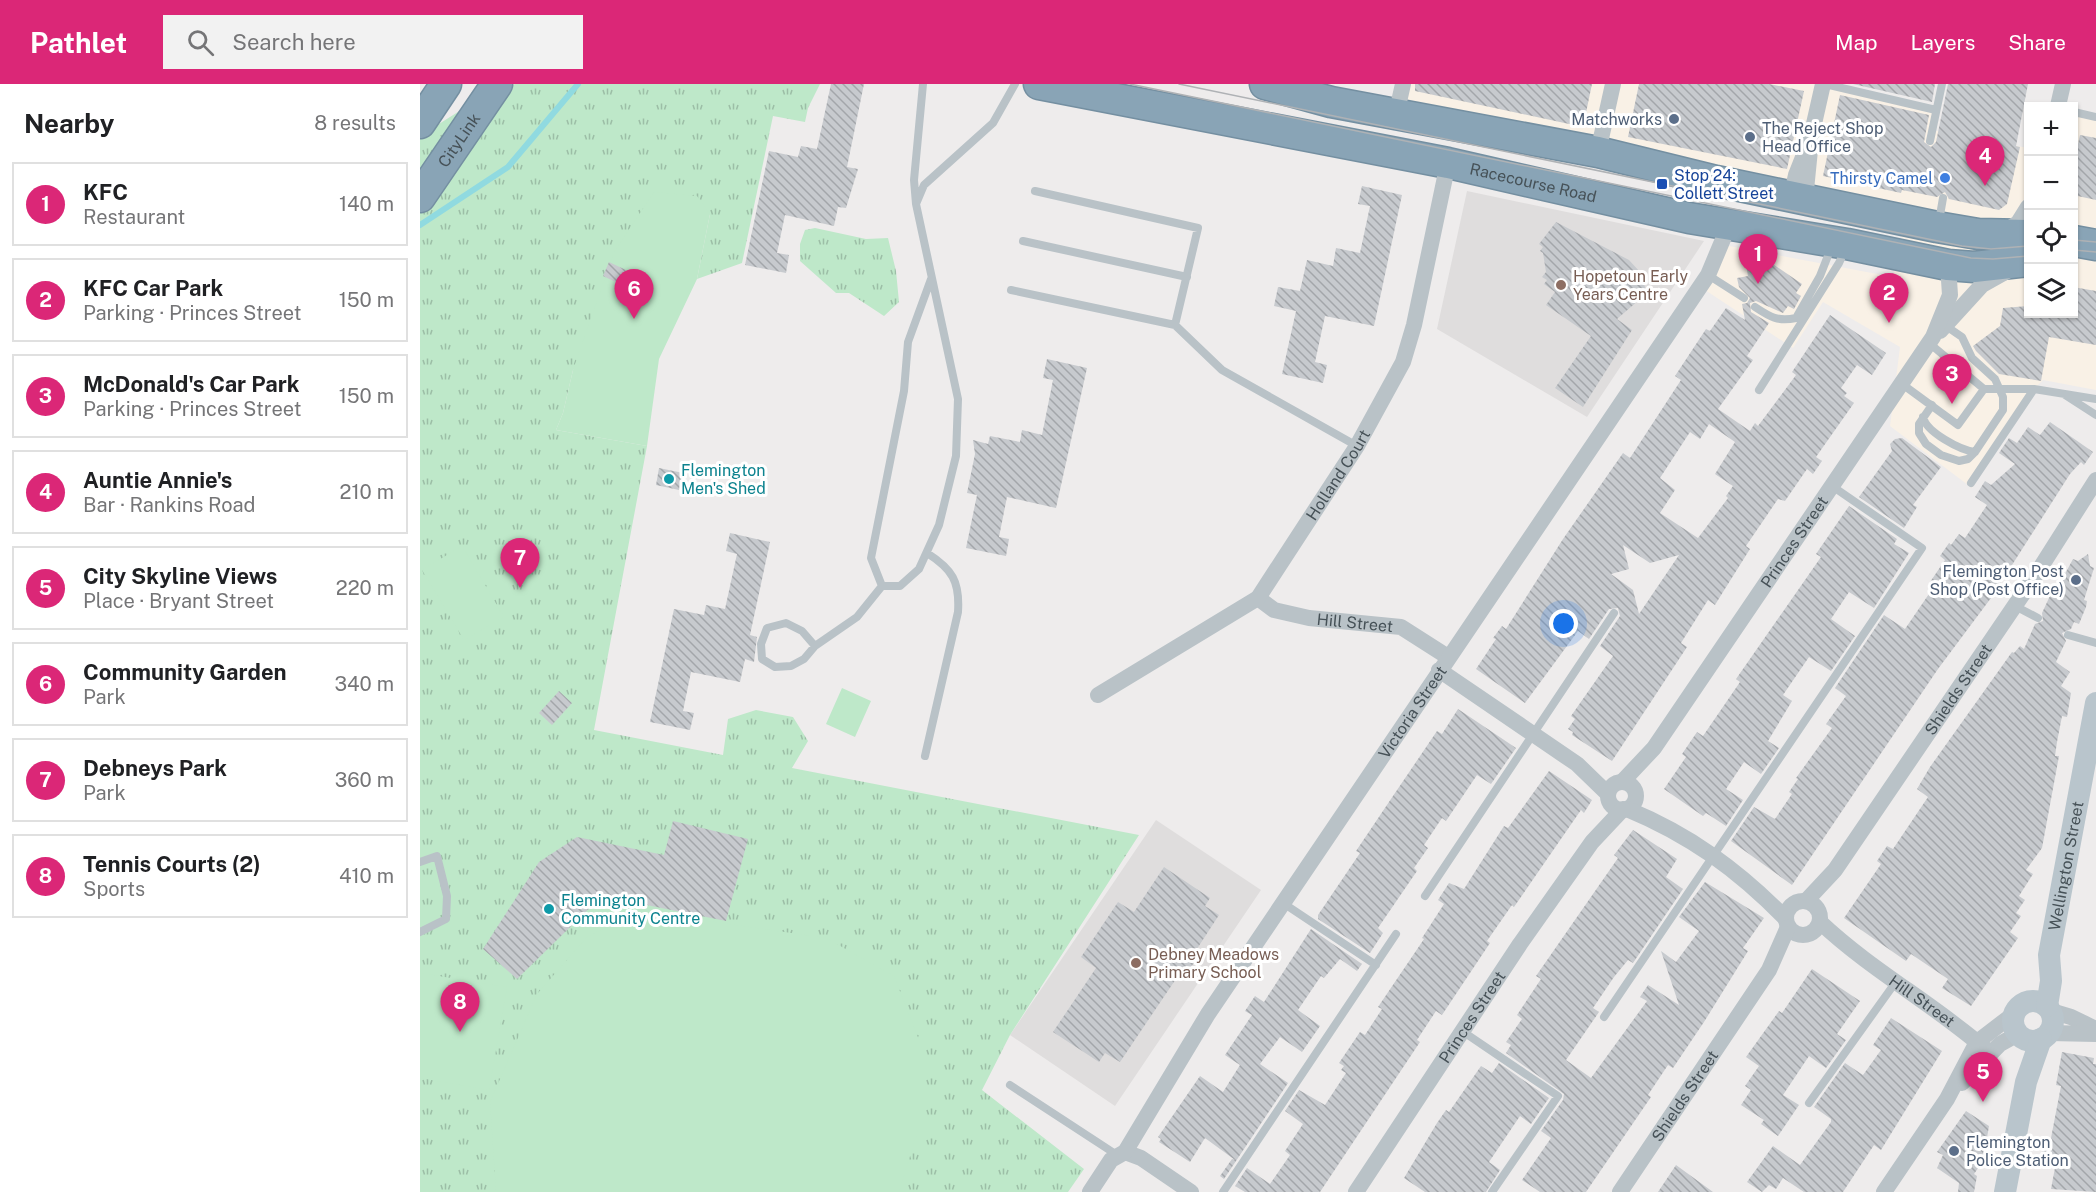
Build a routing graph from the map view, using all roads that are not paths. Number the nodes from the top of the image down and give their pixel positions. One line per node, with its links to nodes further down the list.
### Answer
1 (446, 84): 17 (highway)
2 (497, 84): 23 (highway, CityLink)
3 (923, 84): 26 (lane)
4 (1015, 84): 26 (lane)
5 (1039, 84): 19 (highway, Racecourse Road)
6 (1265, 84): 15 (highway)
7 (1403, 84): 15 (street)
8 (1613, 84): 20 (street)
9 (1824, 84): 13 (lane); 24 (street)
10 (1942, 84): 13 (lane)
11 (2063, 84): 12 (street)
12 (2059, 102)
13 (1936, 110): 18 (lane)
14 (2078, 113): 16 (lane)
15 (1396, 116): 19 (highway); 20 (highway)
16 (2096, 117)
17 (420, 123)
18 (1929, 141)
19 (1388, 152): 21 (highway, Racecourse Road)
20 (1598, 152): 24 (highway)
21 (1448, 163): 28 (highway, Racecourse Road); 59 (street, Holland Court)
22 (1035, 191): 42 (lane)
23 (420, 197)
24 (1798, 198): 29 (highway)
25 (1943, 198): 29 (lane)
26 (916, 204): 43 (lane)
27 (2026, 210): 30 (street)
28 (1729, 225): 35 (highway, Racecourse Road); 41 (street, Victoria Street)
29 (1937, 227): 30 (highway)
30 (1992, 235): 31 (highway)
31 (2024, 235)
32 (2078, 236): 36 (street)
33 (1023, 241): 42 (lane)
34 (2078, 242): 36 (highway)
35 (1840, 243): 40 (highway, Racecourse Road); 46 (lane); 53 (lane)
36 (2096, 245): 37 (highway)
37 (2078, 248)
38 (2024, 262): 40 (highway, Racecourse Road)
39 (2024, 264): 48 (street, Princes Street)
40 (1948, 265): 48 (street, Princes Street)
41 (1708, 275): 45 (lane); 73 (street, Victoria Street)
42 (1187, 277): 47 (lane)
43 (932, 279): 64 (lane); 65 (lane)
44 (1011, 290): 47 (lane)
45 (1744, 298)
46 (1755, 307)
47 (1175, 325): 59 (lane)
48 (1937, 332): 49 (street, Princes Street); 50 (lane); 51 (lane)
49 (1902, 384): 56 (lane); 63 (street, Princes Street)
50 (1984, 389): 51 (lane); 56 (lane)
51 (2000, 389): 52 (lane); 60 (lane)
52 (2034, 389): 54 (lane); 61 (lane)
53 (1760, 390)
54 (2060, 391): 55 (lane); 57 (lane)
55 (2096, 399)
56 (1932, 405): 58 (lane)
57 (2096, 416)
58 (1923, 417): 60 (lane); 60 (lane)
59 (1357, 446): 66 (street, Holland Court)
60 (1975, 452)
61 (1971, 483)
62 (2096, 483): 67 (street, Shields Street)
63 (1832, 486): 78 (street, Princes Street); 79 (lane)
64 (927, 553): 65 (lane); 77 (lane)
65 (882, 586): 72 (lane)
66 (1258, 598): 73 (street, Hill Street); 74 (street, Holland Court)
67 (2015, 606): 69 (lane); 83 (street, Shields Street)
68 (1614, 613): 76 (lane)
69 (2038, 618)
70 (2068, 635): 71 (lane)
71 (2096, 643)
72 (815, 646): 72 (lane)
73 (1444, 664): 76 (street, Hill Street); 82 (street, Victoria Street)
74 (1098, 695)
75 (2096, 704): 89 (street, Wellington Street)
76 (1534, 734): 78 (street, Hill Street); 81 (lane)
77 (925, 756)
78 (1622, 796): 79 (street, Hill Street); 91 (street, Princes Street)
79 (1712, 855): 83 (street, Hill Street); 88 (lane)
80 (420, 862): 84 (lane)
81 (1425, 896)
82 (1283, 903): 86 (lane); 96 (street, Victoria Street)
83 (1803, 919): 87 (street, Hill Street); 102 (street, Shields Street)
84 (420, 933)
85 (1396, 934): 86 (lane)
86 (1376, 964): 99 (lane)
87 (1894, 982): 93 (street, Hill Street); 95 (lane)
88 (1604, 1017)
89 (2034, 1022): 90 (street); 92 (street); 93 (street); 104 (street, Wellington Street)
90 (2096, 1029)
91 (1462, 1031): 100 (street, Princes Street); 101 (lane)
92 (2096, 1034)
93 (1983, 1047): 103 (street)
94 (1010, 1085): 96 (lane)
95 (1809, 1104)
96 (1121, 1154): 97 (street, Victoria Street); 98 (street)
97 (1090, 1192)
98 (1191, 1192)
99 (1223, 1192)
100 (1356, 1192)
101 (1492, 1192)
102 (1620, 1192)
103 (1884, 1192)
104 (2005, 1192)

